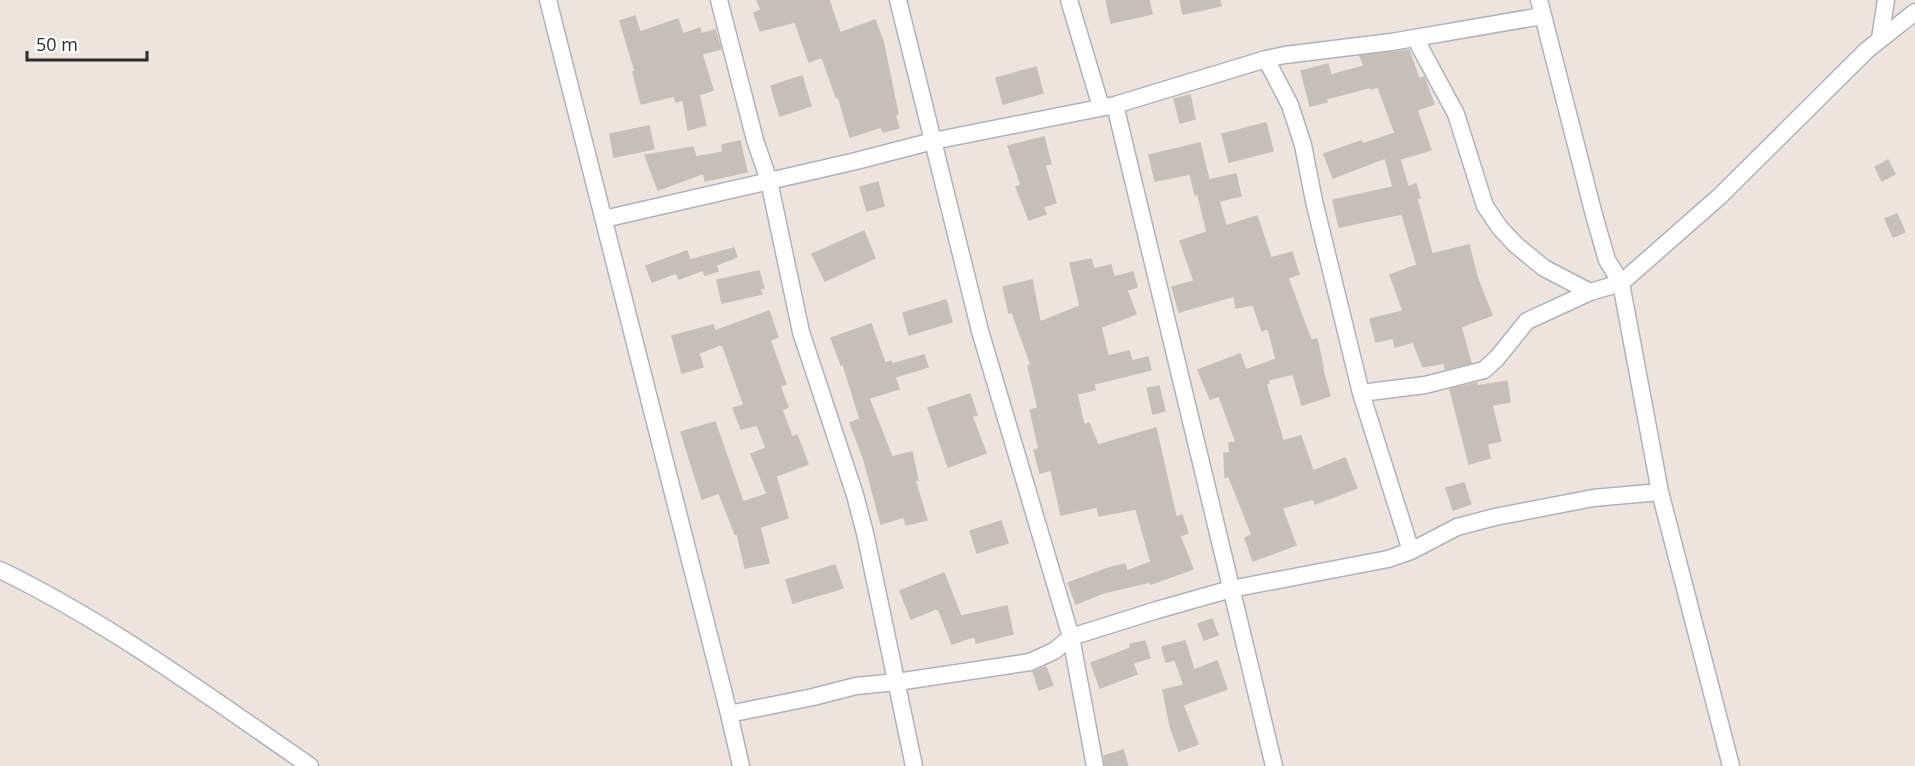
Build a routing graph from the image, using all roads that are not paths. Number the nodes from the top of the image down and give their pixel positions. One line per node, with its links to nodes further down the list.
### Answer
1 (548, 0): 14 (street)
2 (719, 0): 13 (street)
3 (898, 0): 12 (street)
4 (1069, 0): 11 (street)
5 (1886, 0): 9 (street)
6 (1540, 8): 8 (street); 15 (street)
7 (1915, 12): 9 (street)
8 (1415, 38): 10 (street); 16 (street)
9 (1880, 39): 15 (street)
10 (1266, 59): 11 (street); 17 (street)
11 (1108, 106): 12 (street); 23 (street)
12 (933, 141): 13 (street); 24 (street)
13 (769, 181): 14 (street); 25 (street)
14 (604, 219): 26 (street)
15 (1621, 283): 16 (street); 18 (street)
16 (1590, 292): 17 (street)
17 (1361, 393): 19 (street)
18 (1660, 492): 20 (street); 32 (street)
19 (1400, 522): 20 (street); 21 (street)
20 (1411, 552): 21 (street)
21 (1388, 560): 23 (street)
22 (0, 570): 27 (street)
23 (1231, 589): 24 (street); 31 (street)
24 (1071, 637): 25 (street); 30 (street)
25 (897, 682): 26 (street); 29 (street)
26 (729, 714): 28 (street)
27 (310, 766)
28 (741, 766)
29 (914, 766)
30 (1095, 766)
31 (1274, 766)
32 (1731, 766)

